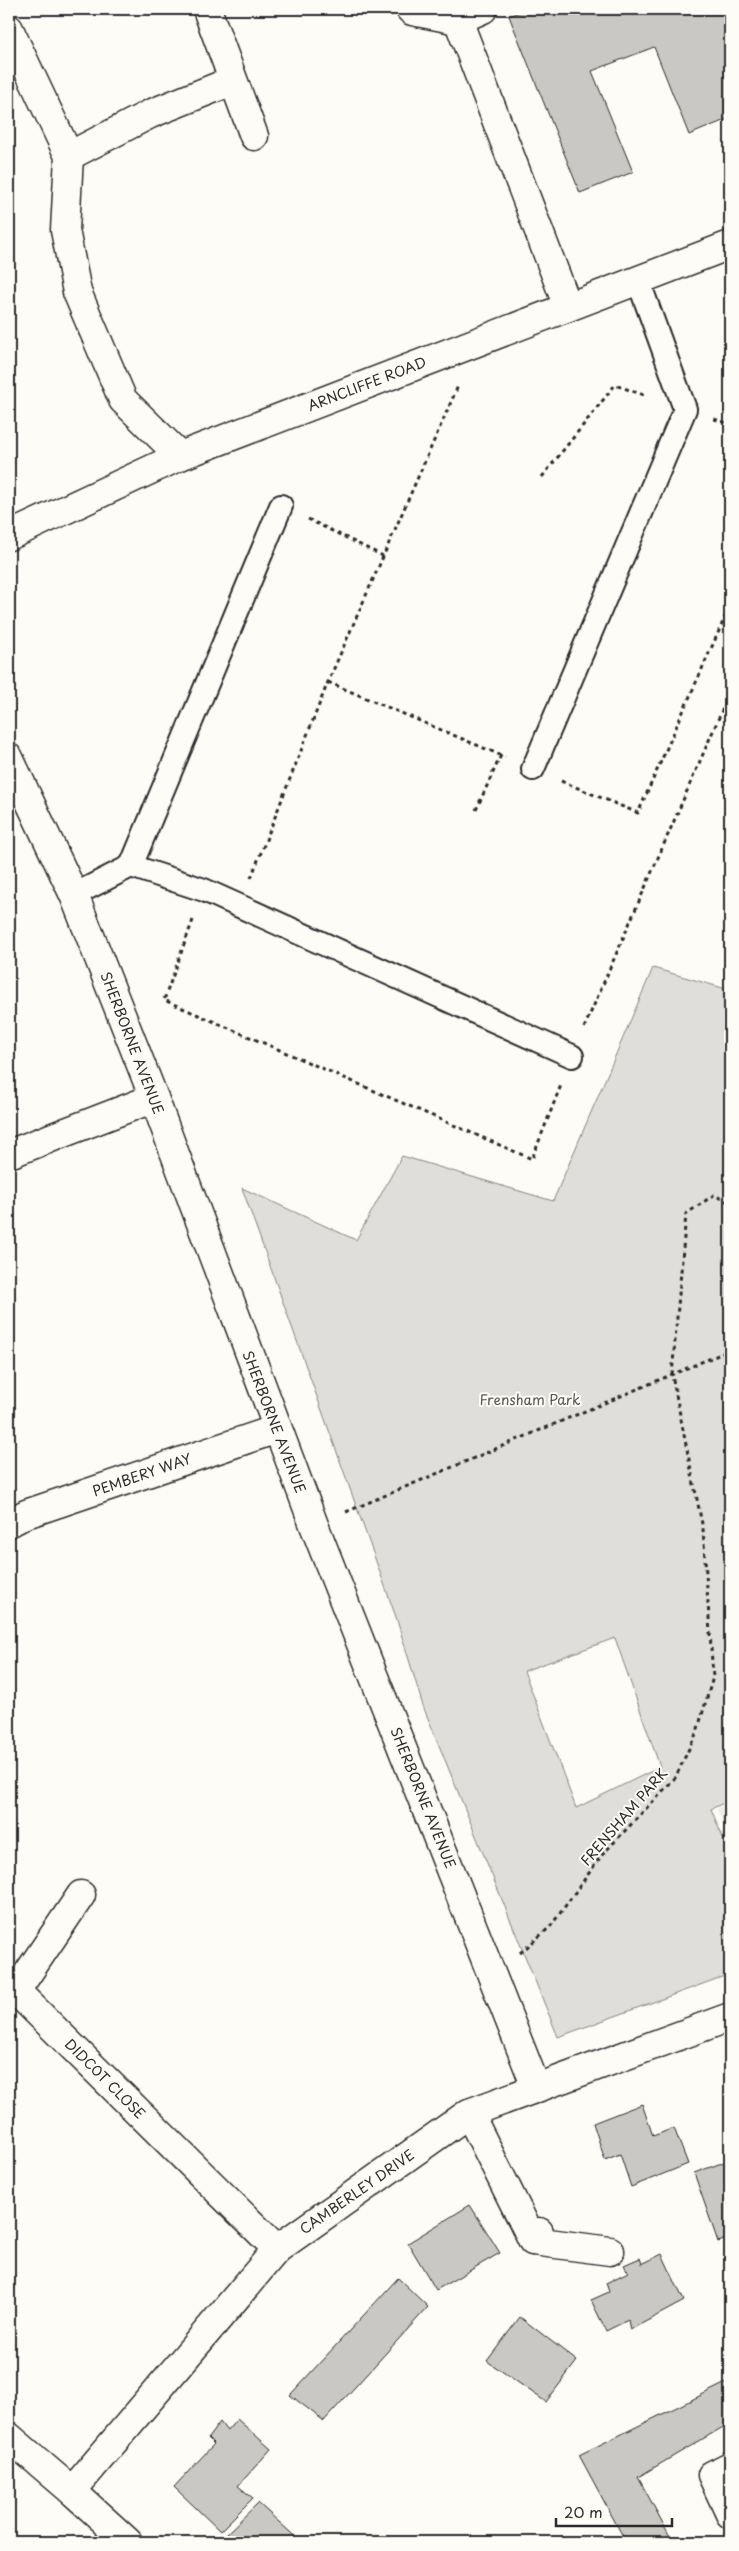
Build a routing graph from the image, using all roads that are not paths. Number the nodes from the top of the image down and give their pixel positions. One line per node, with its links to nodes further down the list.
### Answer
1 (410, 9): 4 (street)
2 (483, 9): 4 (street)
3 (208, 12): 6 (street)
4 (458, 20): 11 (street)
5 (9, 29): 8 (street)
6 (232, 80): 7 (street); 8 (street)
7 (254, 136)
8 (69, 156): 12 (street)
9 (730, 245): 10 (street, ARNCLIFFE ROAD)
10 (638, 280): 11 (street, ARNCLIFFE ROAD); 16 (lane)
11 (568, 307): 12 (street, ARNCLIFFE ROAD)
12 (180, 456): 14 (street, ARNCLIFFE ROAD)
13 (281, 506): 17 (lane)
14 (9, 536)
15 (9, 758): 18 (street, SHERBORNE AVENUE)
16 (533, 769)
17 (131, 866): 18 (lane); 19 (lane)
18 (74, 895): 20 (street, SHERBORNE AVENUE)
19 (572, 1056)
20 (154, 1098): 21 (street); 22 (street, SHERBORNE AVENUE)
21 (9, 1154)
22 (277, 1429): 23 (street, PEMBERY WAY); 26 (street, SHERBORNE AVENUE)
23 (9, 1523)
24 (81, 1895): 28 (street, DIDCOT CLOSE)
25 (730, 2017): 26 (street, CAMBERLEY DRIVE)
26 (536, 2087): 27 (street, CAMBERLEY DRIVE)
27 (469, 2113): 28 (street, CAMBERLEY DRIVE); 29 (street)
28 (276, 2249): 32 (street, CAMBERLEY DRIVE)
29 (610, 2251)
30 (9, 2436): 32 (street)
31 (730, 2466): 33 (street)
32 (72, 2491): 34 (street)
33 (730, 2514)
34 (128, 2542)

